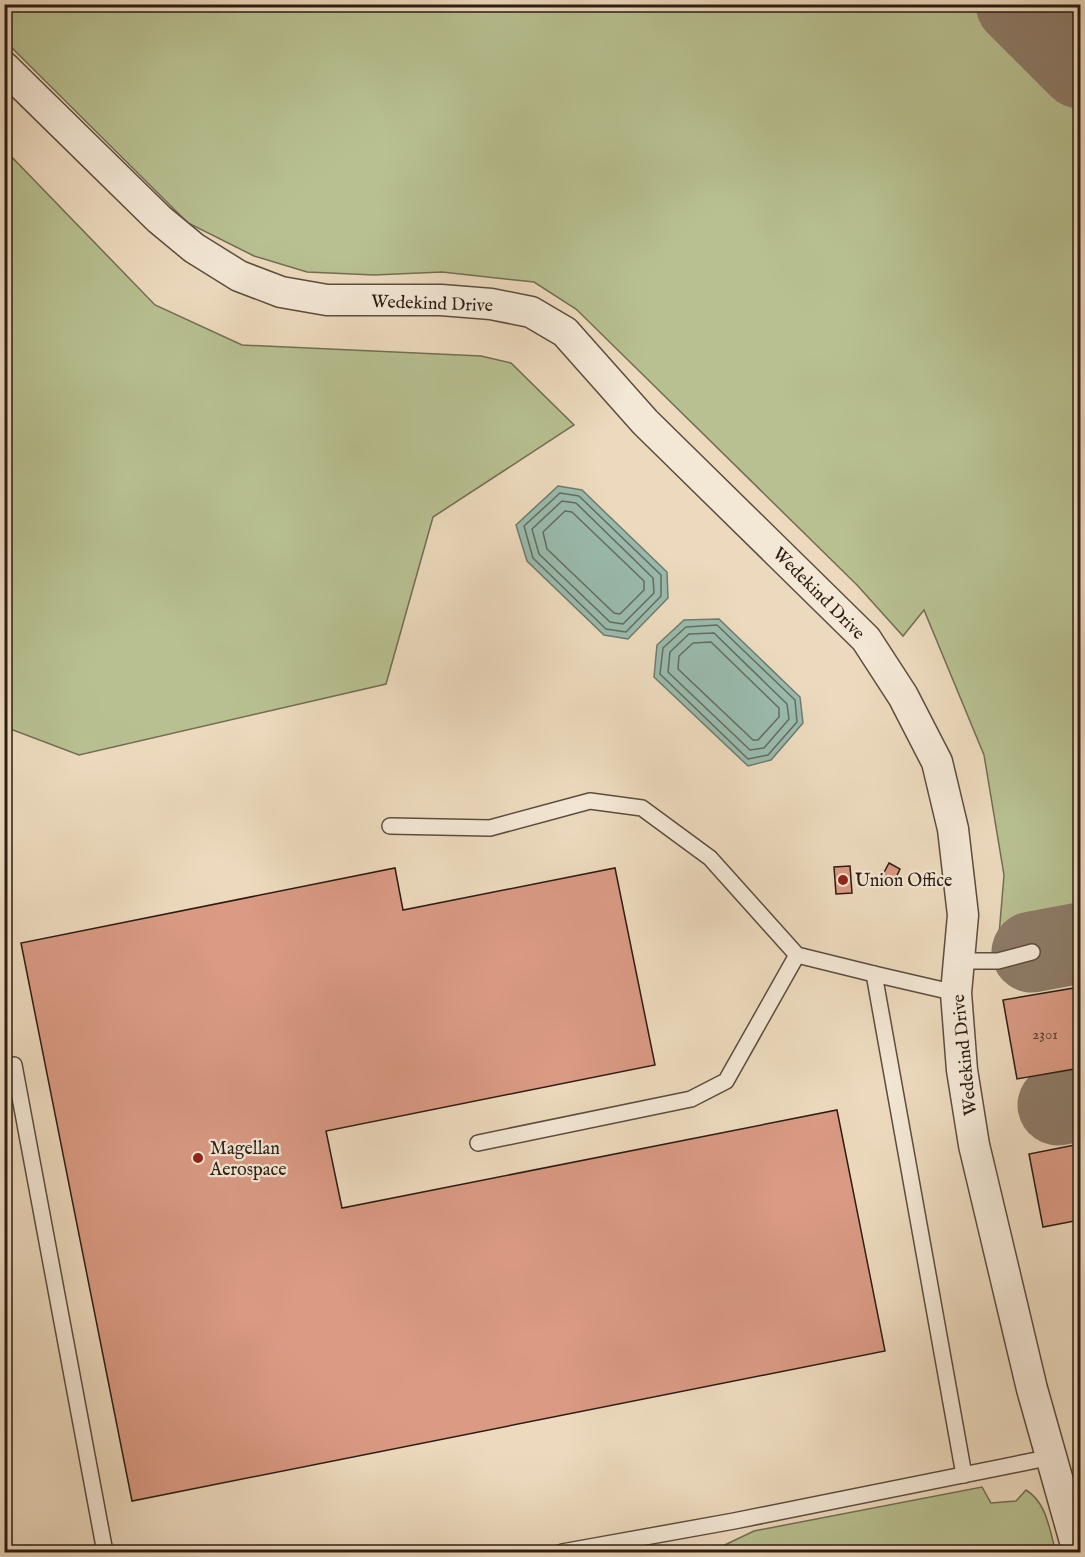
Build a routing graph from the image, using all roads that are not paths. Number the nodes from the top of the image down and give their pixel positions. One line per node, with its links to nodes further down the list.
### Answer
1 (4, 67): 5 (street, Wedekind Drive)
2 (390, 826): 4 (lane)
3 (1032, 952): 5 (lane)
4 (797, 955): 6 (lane); 9 (lane)
5 (959, 961): 7 (street, Wedekind Drive)
6 (874, 974): 7 (lane); 11 (lane)
7 (956, 993): 10 (street, Wedekind Drive)
8 (14, 1065): 12 (lane)
9 (478, 1143)
10 (1052, 1457): 11 (lane); 14 (street, Wedekind Drive)
11 (964, 1475): 13 (lane)
12 (105, 1552)
13 (562, 1552)
14 (1078, 1552)

